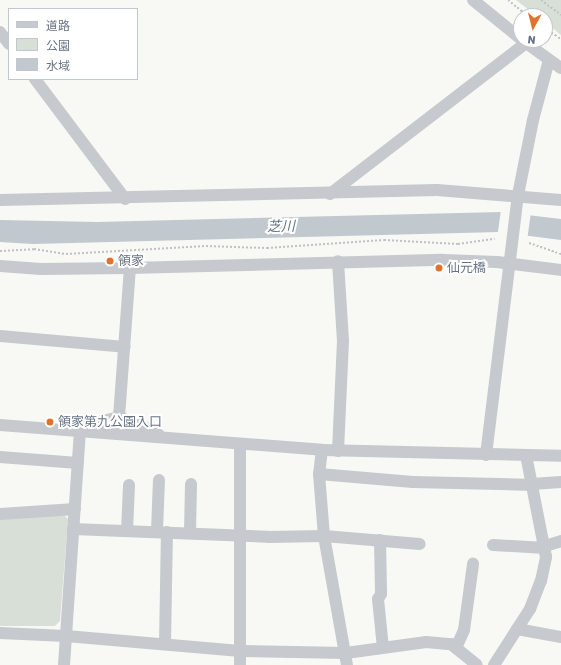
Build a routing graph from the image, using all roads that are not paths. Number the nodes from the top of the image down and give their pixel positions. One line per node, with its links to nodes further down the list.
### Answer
1 (473, 0): 3 (street)
2 (0, 32): 4 (street)
3 (513, 33)
4 (8, 43)
5 (514, 48): 10 (street)
6 (533, 48): 7 (street)
7 (549, 60): 8 (street); 12 (street)
8 (561, 68)
9 (36, 80): 11 (street)
10 (330, 194): 11 (street); 12 (street)
11 (125, 199): 13 (street)
12 (518, 199): 14 (street); 15 (street)
13 (0, 200)
14 (561, 200)
15 (510, 258): 16 (street); 19 (street); 29 (street)
16 (338, 261): 18 (street); 28 (street)
17 (0, 266): 18 (street)
18 (130, 268): 21 (street)
19 (561, 270)
20 (0, 336): 21 (street)
21 (125, 347): 22 (street)
22 (119, 417): 24 (street); 25 (street)
23 (0, 425): 24 (street)
24 (80, 432): 25 (street); 33 (street)
25 (162, 438): 26 (street)
26 (240, 444): 27 (street); 46 (street)
27 (322, 450): 28 (street); 34 (street)
28 (338, 451): 29 (street)
29 (486, 455): 30 (street)
30 (526, 455): 31 (street); 39 (street)
31 (561, 456)
32 (0, 457): 33 (street)
33 (78, 463): 40 (street)
34 (319, 474): 39 (street); 47 (street)
35 (159, 480): 44 (street)
36 (561, 482): 39 (street)
37 (191, 484): 45 (street)
38 (129, 485): 43 (street)
39 (532, 485): 52 (street)
40 (75, 509): 41 (street); 42 (street)
41 (0, 514)
42 (73, 529): 43 (street); 56 (street)
43 (127, 531): 44 (street)
44 (162, 532): 45 (street); 58 (street)
45 (190, 532): 46 (street)
46 (242, 534): 47 (street); 61 (street)
47 (324, 536): 48 (street); 62 (street)
48 (380, 540): 50 (street); 59 (street)
49 (561, 541): 52 (street)
50 (420, 544)
51 (493, 545): 52 (street)
52 (545, 547): 54 (street)
53 (473, 564): 60 (street)
54 (517, 629): 57 (street); 66 (street)
55 (0, 633): 56 (street)
56 (66, 636): 58 (street); 63 (street)
57 (561, 637)
58 (165, 644): 61 (street)
59 (383, 648): 60 (street); 62 (street)
60 (456, 648): 65 (street)
61 (240, 650): 62 (street); 64 (street)
62 (347, 659)
63 (64, 665)
64 (240, 665)
65 (477, 665)
66 (494, 665)

